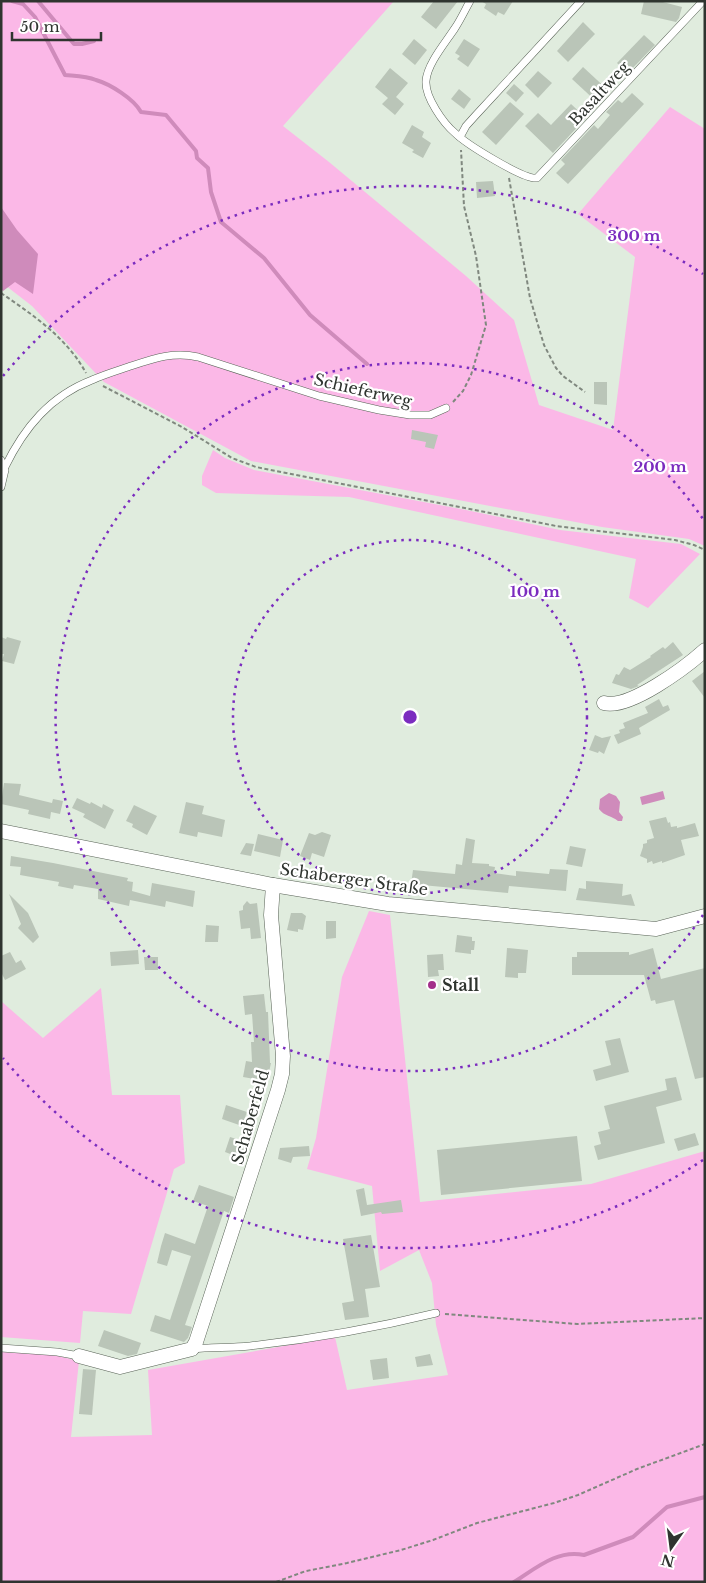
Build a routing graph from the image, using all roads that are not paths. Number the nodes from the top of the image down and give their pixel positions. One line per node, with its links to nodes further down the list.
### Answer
1 (470, 1): 4 (lane, Basaltweg)
2 (581, 1): 4 (lane)
3 (704, 1): 4 (lane, Basaltweg)
4 (460, 138)
5 (446, 408): 7 (lane, Schieferweg)
6 (1, 460): 7 (lane)
7 (5, 467): 8 (lane, Schieferweg)
8 (1, 487)
9 (705, 650): 10 (street)
10 (604, 703)
11 (1, 832): 12 (street, Schaberger Straße)
12 (274, 885): 13 (street, Schaberger Straße); 16 (street, Schaberfeld)
13 (705, 916)
14 (436, 1313): 16 (lane)
15 (1, 1348): 17 (lane)
16 (192, 1350): 17 (street)
17 (79, 1356)

